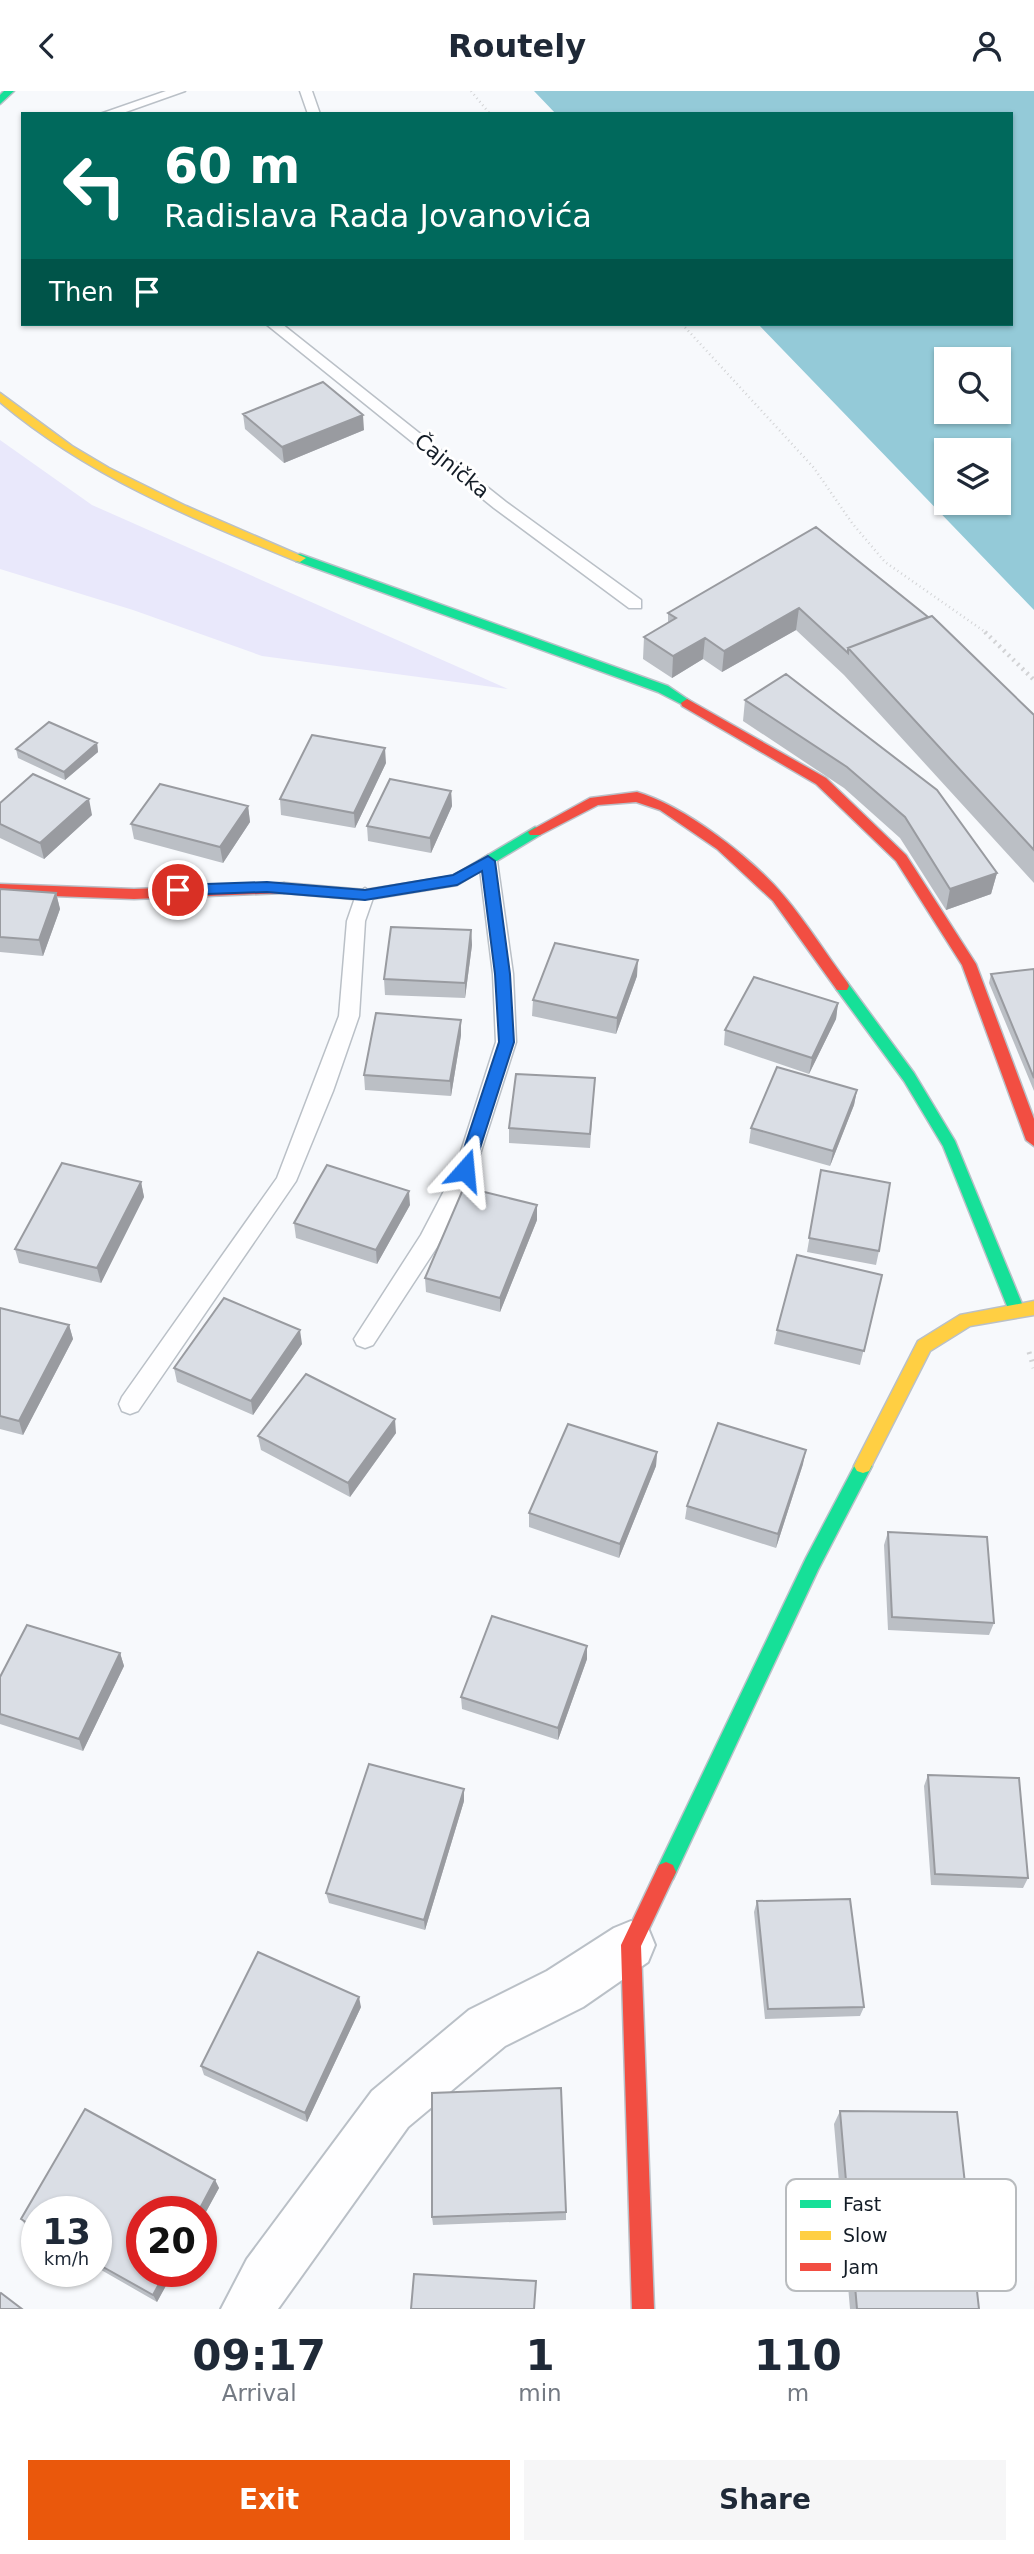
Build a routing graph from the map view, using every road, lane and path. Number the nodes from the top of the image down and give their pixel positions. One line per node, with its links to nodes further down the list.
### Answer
1 (9, 91): 5 (street)
2 (179, 91): 6 (lane)
3 (306, 91): 7 (lane)
4 (471, 91): 8 (path)
5 (0, 101)
6 (112, 112)
7 (313, 112)
8 (488, 112)
9 (276, 326): 12 (lane, Čajnička)
10 (684, 326): 13 (path)
11 (0, 396): 17 (street)
12 (635, 604)
13 (1034, 680)
14 (488, 861): 16 (street); 19 (street); 20 (lane)
15 (0, 889): 16 (street)
16 (365, 895): 21 (lane)
17 (1034, 1140)
18 (1034, 1308): 19 (street)
19 (1017, 1311): 22 (street)
20 (365, 1339)
21 (130, 1404)
22 (631, 1945): 23 (street); 24 (street)
23 (248, 2309)
24 (643, 2309)

